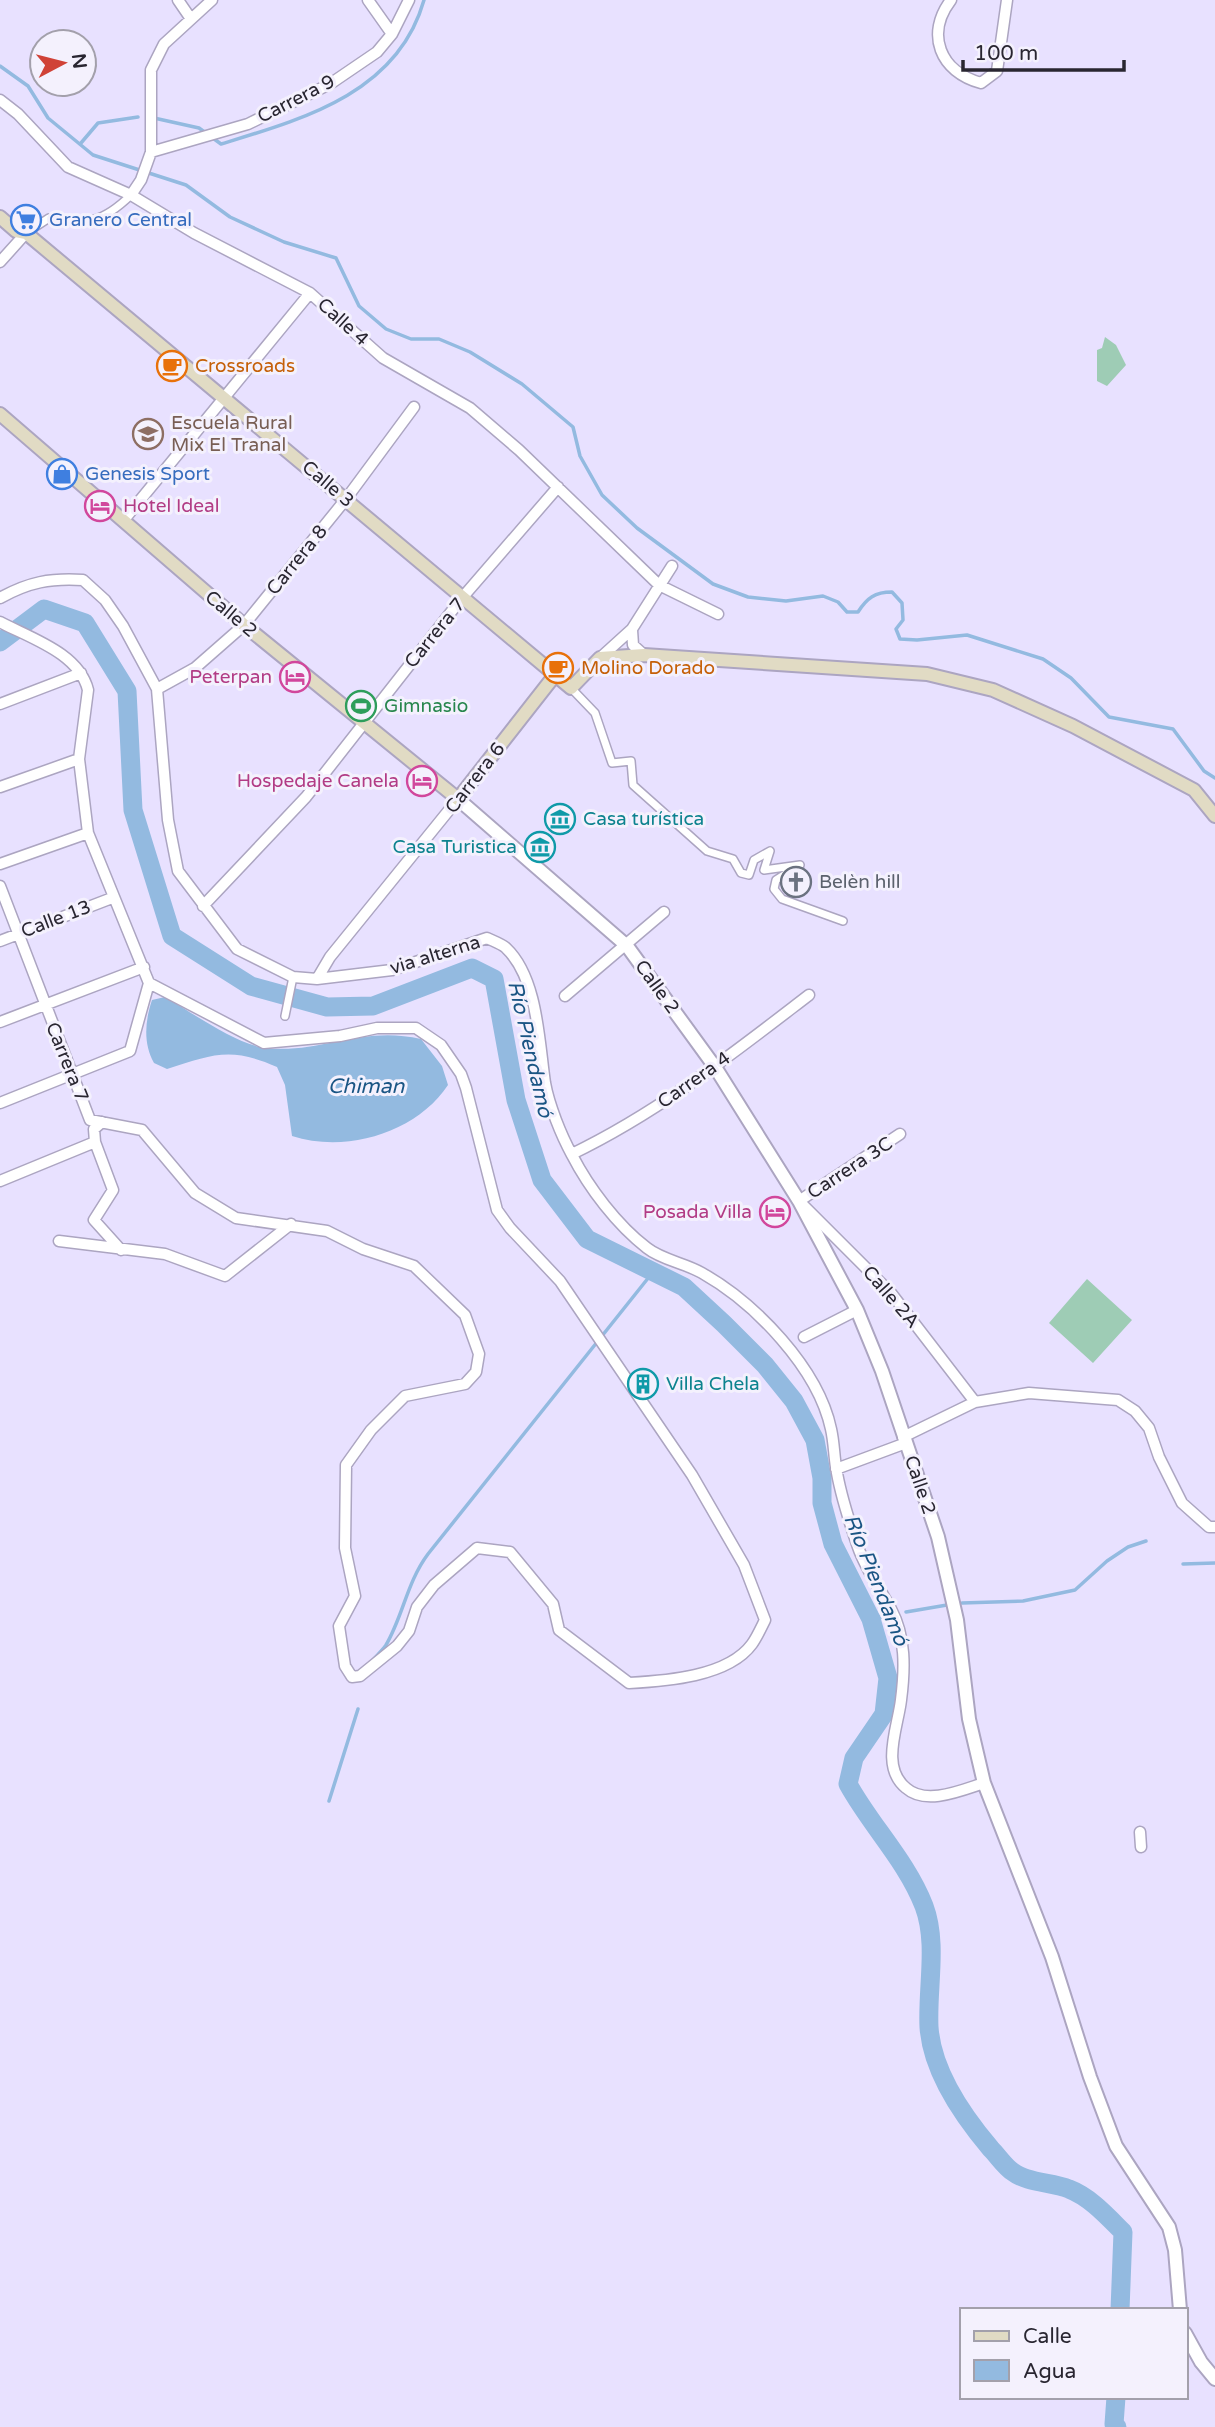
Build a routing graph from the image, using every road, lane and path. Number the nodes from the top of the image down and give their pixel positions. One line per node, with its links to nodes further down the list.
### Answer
1 (178, 0): 7 (street)
2 (212, 0): 7 (street)
3 (368, 0): 8 (street)
4 (409, 0): 8 (street, Carrera 9)
5 (951, 0): 6 (street)
6 (1007, 0)
7 (191, 19): 10 (street)
8 (392, 33): 10 (street, Carrera 9)
9 (0, 100): 11 (street, Calle 4)
10 (150, 152): 11 (street)
11 (131, 195): 13 (street); 15 (street, Calle 4)
12 (0, 217): 13 (main road, Calle 3)
13 (26, 233): 14 (street); 16 (main road, Calle 3)
14 (0, 262)
15 (310, 293): 16 (street); 19 (street, Calle 4)
16 (223, 396): 20 (main road, Calle 3); 21 (street)
17 (414, 407): 20 (street, Carrera 8)
18 (0, 414): 21 (main road, Calle 2)
19 (558, 487): 23 (street, Calle 4); 25 (street, Carrera 7)
20 (346, 499): 25 (main road, Calle 3); 28 (street, Carrera 8)
21 (123, 521): 28 (main road, Calle 2)
22 (672, 566): 23 (street)
23 (659, 585): 26 (street, Calle 4); 29 (street)
24 (0, 598): 35 (street, via alterna)
25 (462, 598): 33 (main road, Calle 3); 37 (street, Carrera 7)
26 (718, 614)
27 (1, 623): 32 (street)
28 (244, 625): 35 (street, Carrera 8); 37 (main road, Calle 2)
29 (632, 629): 30 (street); 31 (street)
30 (644, 655): 31 (main road); 41 (main road)
31 (600, 658): 34 (main road)
32 (81, 673): 36 (street); 38 (street)
33 (555, 675): 34 (main road, Calle 3); 40 (main road, Carrera 6)
34 (571, 688): 48 (street, Calle 3)
35 (157, 689): 46 (street, via alterna)
36 (0, 704)
37 (365, 721): 40 (main road, Calle 2); 46 (street, Carrera 7)
38 (79, 759): 39 (street); 42 (street)
39 (0, 788)
40 (458, 799): 51 (street, Calle 2); 54 (street, Carrera 6)
41 (1215, 816)
42 (88, 833): 43 (street); 45 (street)
43 (0, 864)
44 (0, 886): 49 (street, Carrera 7)
45 (113, 898): 49 (street, Calle 13); 52 (street)
46 (203, 906): 53 (street, via alterna)
47 (664, 912): 51 (street)
48 (843, 921)
49 (17, 934): 50 (street, Calle 13); 58 (street, Carrera 7)
50 (0, 941)
51 (626, 946): 57 (street); 61 (street, Calle 2)
52 (144, 967): 55 (street); 58 (street)
53 (293, 977): 54 (street, via alterna); 59 (street)
54 (317, 979): 67 (street, via alterna)
55 (149, 983): 62 (street); 70 (street)
56 (809, 995): 61 (street, Carrera 4)
57 (565, 996)
58 (44, 1005): 60 (street); 62 (street, Carrera 7)
59 (285, 1016)
60 (0, 1022)
61 (715, 1067): 67 (street, Carrera 4); 69 (street, Calle 2)
62 (72, 1076): 63 (street); 64 (street, Carrera 7)
63 (0, 1103)
64 (102, 1122): 66 (street); 70 (street)
65 (900, 1134): 69 (street, Carrera 3C)
66 (95, 1142): 68 (street); 72 (street)
67 (572, 1154): 77 (street, via alterna)
68 (0, 1181)
69 (799, 1201): 73 (street, Calle 2); 75 (street, Calle 2A)
70 (291, 1224): 72 (street)
71 (59, 1241): 72 (street)
72 (121, 1250)
73 (856, 1310): 74 (street); 76 (street, Calle 2)
74 (804, 1338)
75 (975, 1402): 76 (street); 78 (street)
76 (905, 1440): 77 (street); 79 (street, Calle 2)
77 (836, 1469): 79 (street, via alterna)
78 (1215, 1527)
79 (984, 1783): 82 (street, Calle 2)
80 (1140, 1832): 81 (street)
81 (1141, 1847)
82 (1180, 2308)
83 (1187, 2337): 84 (street)
84 (1215, 2379)

